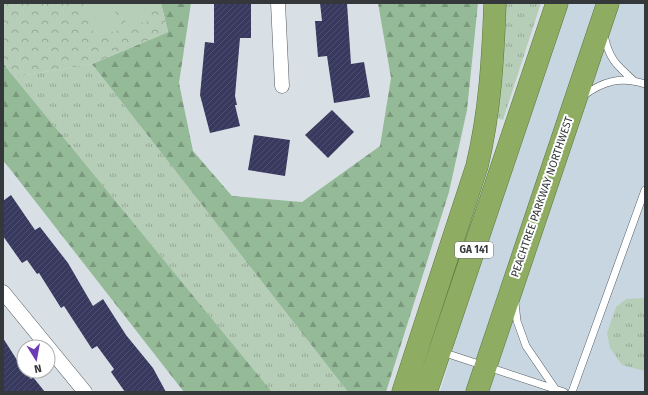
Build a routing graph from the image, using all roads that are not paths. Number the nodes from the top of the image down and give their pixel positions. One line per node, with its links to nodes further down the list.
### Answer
1 (278, 3): 7 (street)
2 (496, 3): 16 (highway)
3 (557, 3): 12 (highway, GA 141)
4 (605, 12): 5 (lane); 8 (highway, PEACHTREE PARKWAY NORTHWEST)
5 (632, 79): 6 (lane); 8 (lane)
6 (645, 84)
7 (282, 86)
8 (575, 102): 10 (highway, PEACHTREE PARKWAY NORTHWEST)
9 (645, 190): 19 (lane)
10 (514, 280): 13 (highway, PEACHTREE PARKWAY NORTHWEST); 14 (lane)
11 (3, 292): 15 (street)
12 (440, 351): 13 (lane); 17 (highway, GA 141)
13 (485, 366): 14 (lane); 18 (highway, PEACHTREE PARKWAY NORTHWEST)
14 (557, 391)
15 (84, 392)
16 (403, 392)
17 (426, 392)
18 (477, 392)
19 (572, 392)

